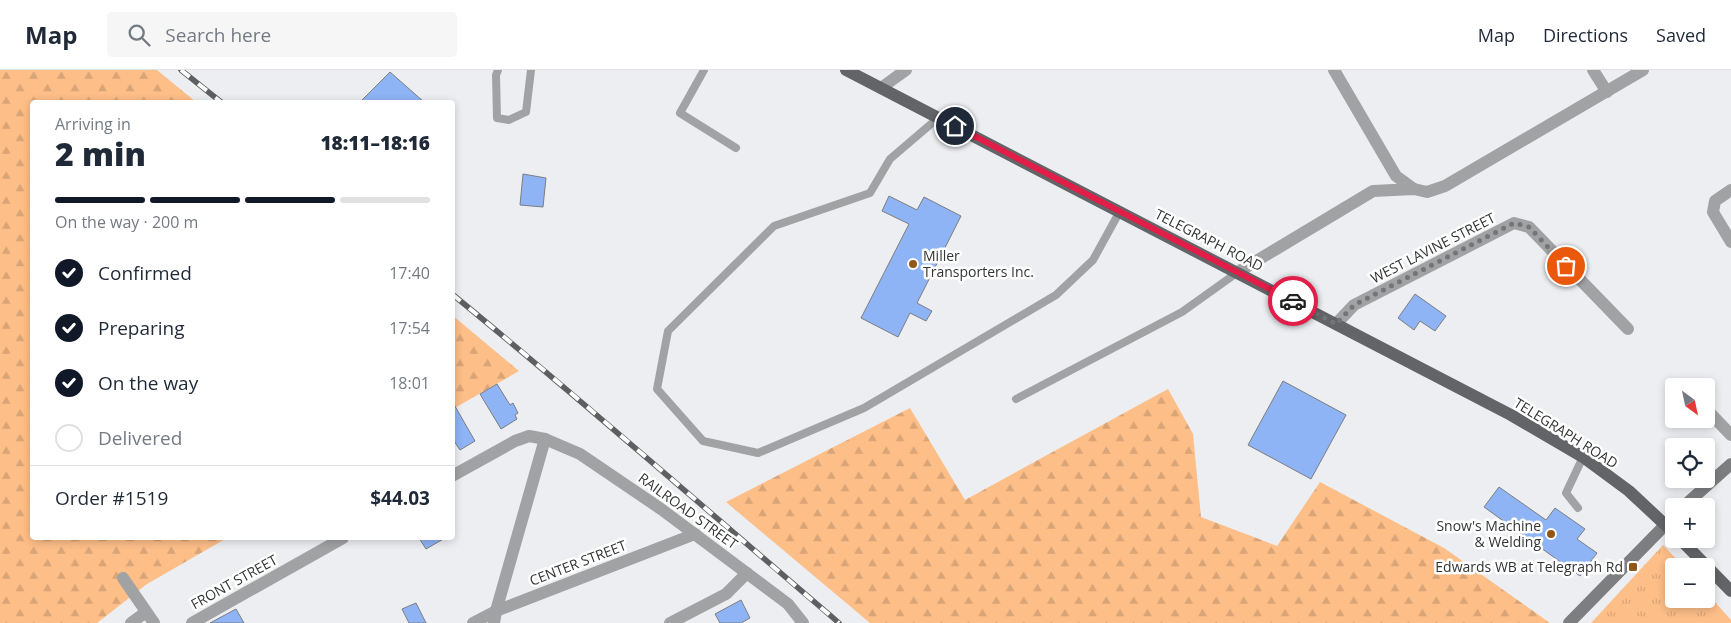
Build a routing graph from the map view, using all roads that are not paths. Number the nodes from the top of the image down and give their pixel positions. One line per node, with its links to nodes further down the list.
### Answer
1 (498, 70): 2 (lane)
2 (531, 70)
3 (704, 70): 12 (lane)
4 (846, 70): 9 (main road, TELEGRAPH ROAD)
5 (906, 70): 9 (street)
6 (1334, 70): 13 (street)
7 (1593, 70): 10 (street)
8 (1644, 70): 10 (street)
9 (881, 88): 11 (main road, TELEGRAPH ROAD)
10 (1607, 92): 14 (street)
11 (938, 118): 17 (main road, TELEGRAPH ROAD); 17 (lane)
12 (736, 148)
13 (1396, 176): 14 (street); 16 (street)
14 (1414, 189): 16 (street)
15 (1731, 190): 18 (street)
16 (1373, 191): 19 (street)
17 (1120, 211): 19 (main road, TELEGRAPH ROAD)
18 (1731, 242)
19 (1238, 272): 20 (main road, TELEGRAPH ROAD); 22 (lane)
20 (1336, 324): 21 (street, WEST LAVINE STREET); 26 (main road, TELEGRAPH ROAD)
21 (1628, 329)
22 (1016, 399)
23 (1715, 419): 24 (street)
24 (1731, 436)
25 (545, 439): 28 (street); 33 (street, RAILROAD STREET); 40 (street)
26 (1583, 457): 30 (lane); 31 (main road, TELEGRAPH ROAD)
27 (1731, 464): 29 (street)
28 (455, 474)
29 (1693, 498)
30 (1578, 508)
31 (1665, 519)
32 (1665, 530): 47 (street)
33 (695, 534): 36 (street, RAILROAD STREET); 40 (street, CENTER STREET)
34 (340, 540): 43 (street, FRONT STREET)
35 (1689, 548): 38 (main road)
36 (746, 573): 45 (street); 46 (street, RAILROAD STREET)
37 (124, 578): 39 (street)
38 (1731, 591)
39 (146, 612): 41 (street); 42 (street)
40 (495, 617): 44 (street, CENTER STREET)
41 (131, 623)
42 (154, 623)
43 (192, 623)
44 (473, 623)
45 (670, 623)
46 (803, 623)
47 (1569, 623)

